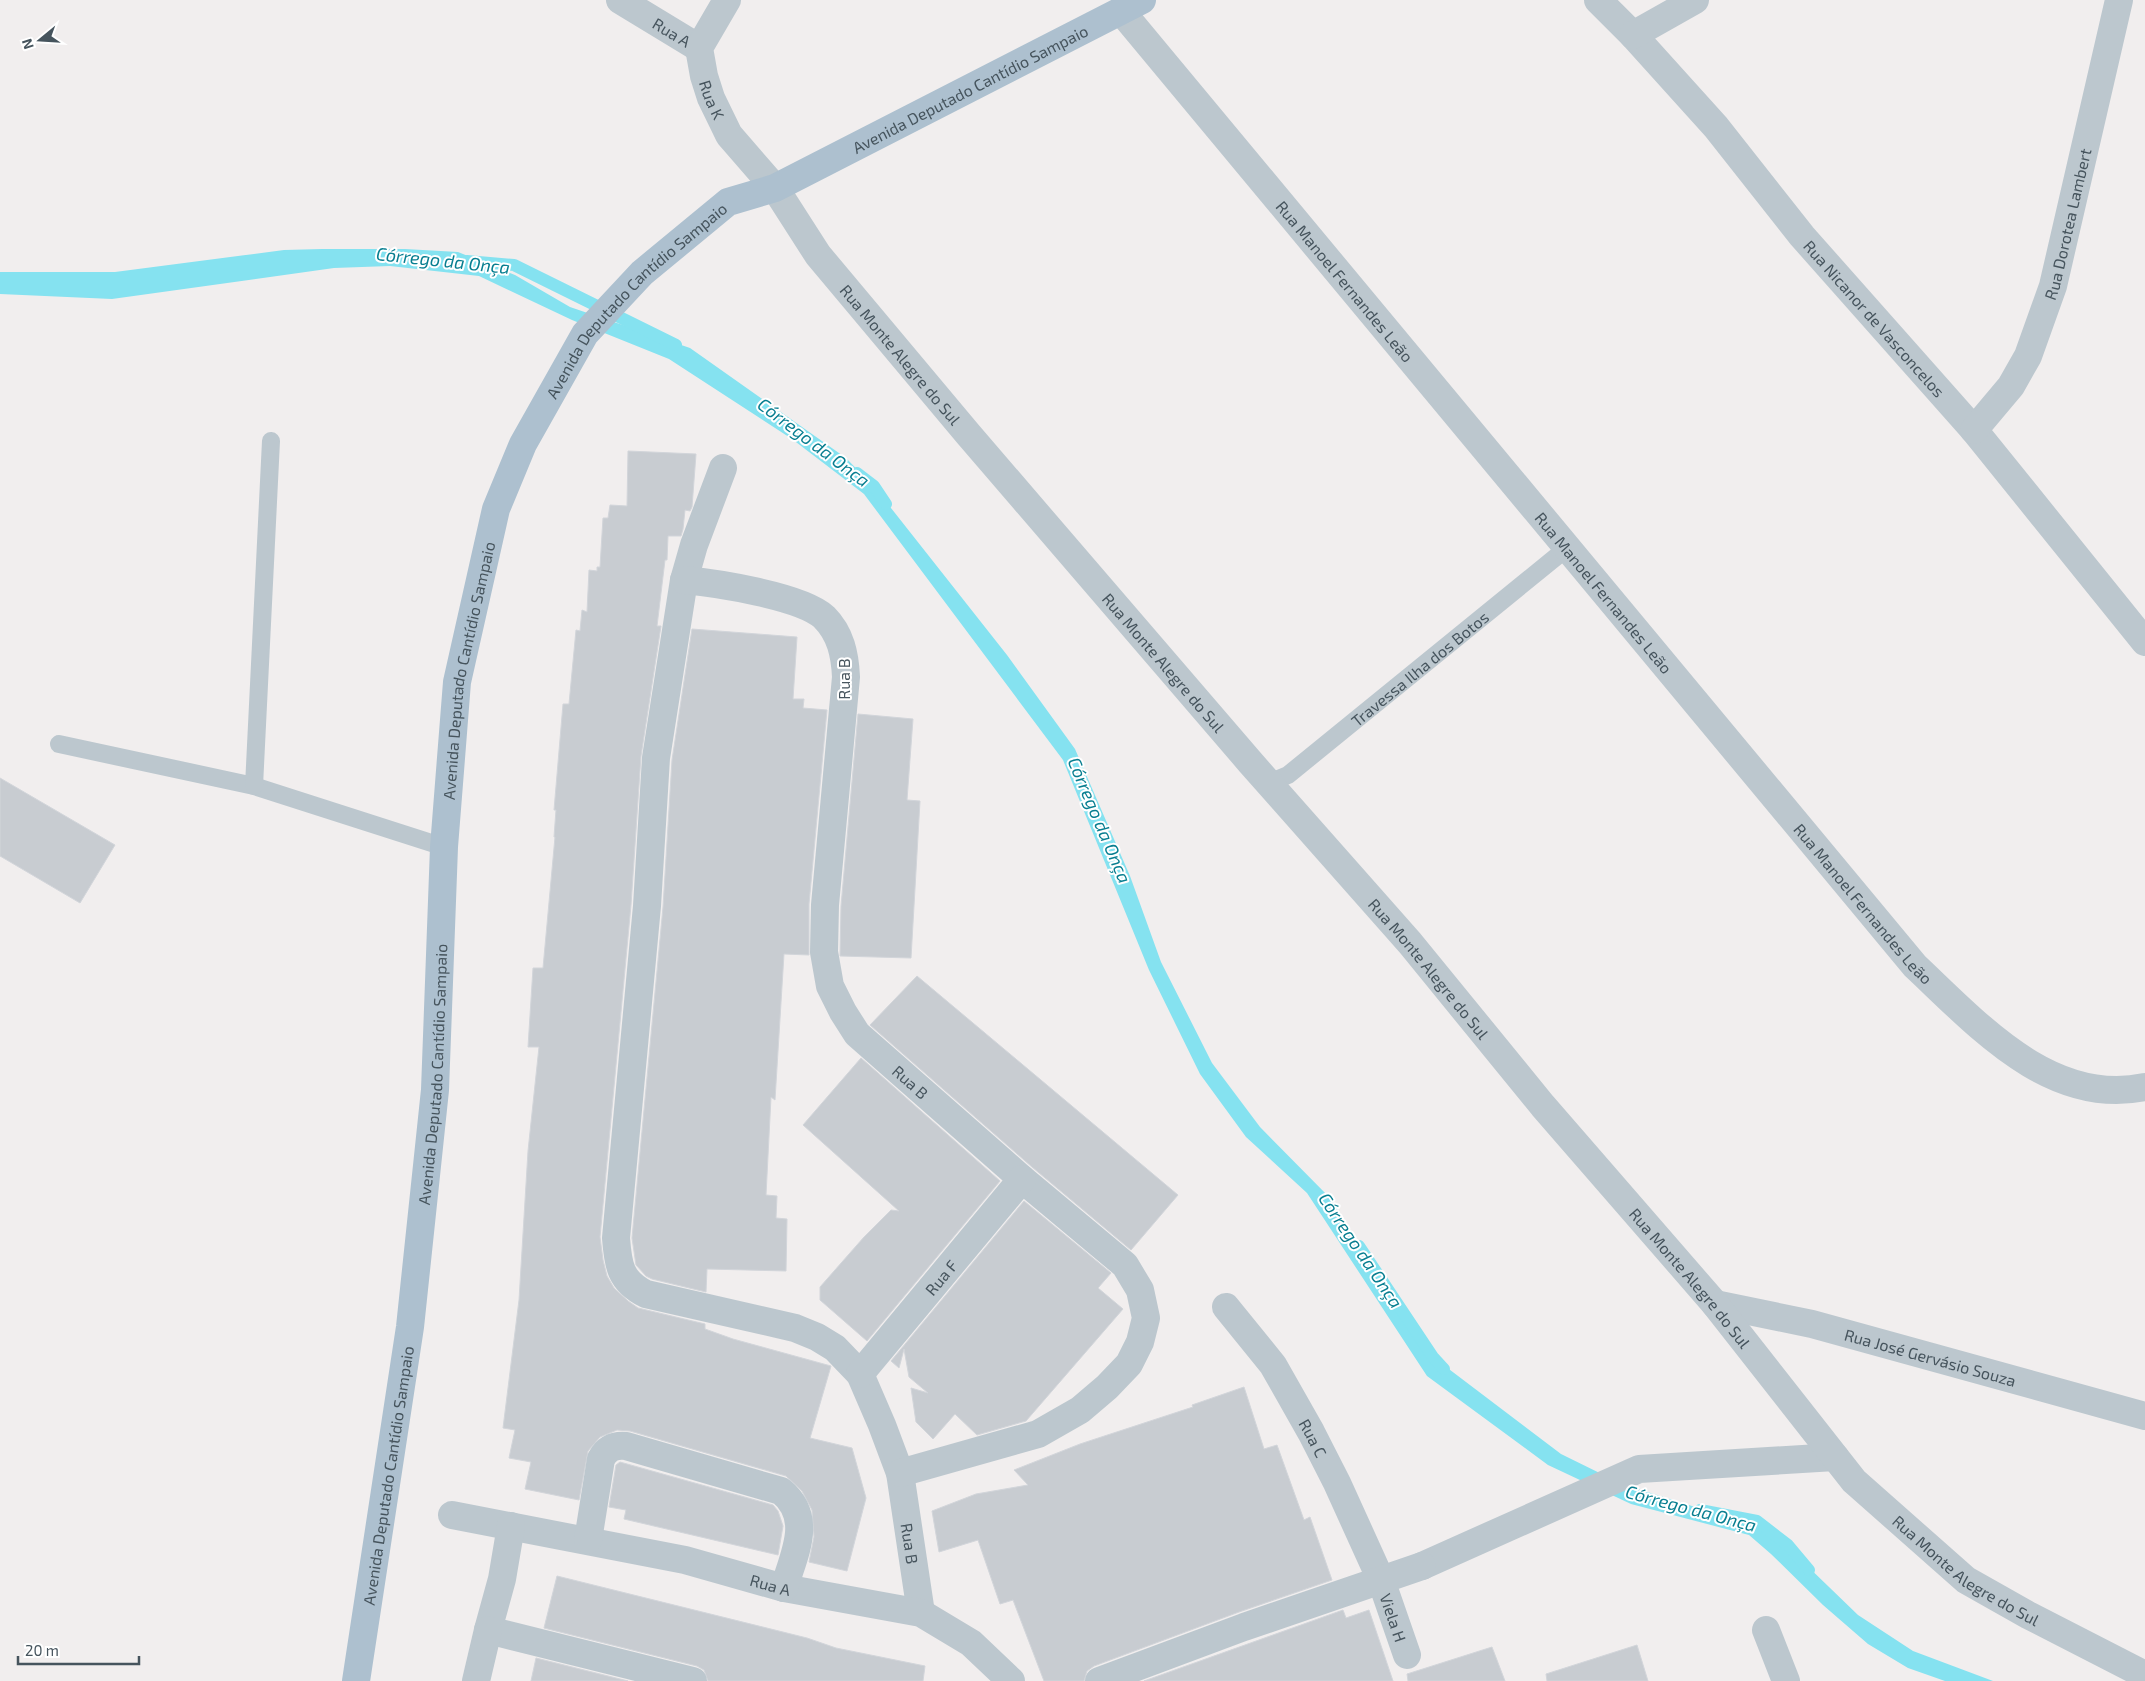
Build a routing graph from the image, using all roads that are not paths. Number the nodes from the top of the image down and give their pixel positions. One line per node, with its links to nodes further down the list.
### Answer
1 (620, 0): 8 (street, Rua A)
2 (727, 0): 8 (street)
3 (1598, 0): 7 (street, Rua Nicanor de Vasconcelos)
4 (1695, 0): 7 (street)
5 (2118, 0): 10 (street, Rua Dorotea Lambert)
6 (1132, 5): 9 (main road, Avenida Deputado Cantídio Sampaio); 13 (street, Rua Manoel Fernandes Leão)
7 (1633, 35): 10 (street, Rua Nicanor de Vasconcelos)
8 (699, 48): 9 (street, Rua K)
9 (775, 188): 17 (street, Rua Monte Alegre do Sul); 19 (main road, Avenida Deputado Cantídio Sampaio)
10 (1974, 430): 15 (street, Rua Nicanor de Vasconcelos)
11 (270, 441): 18 (lane)
12 (723, 468): 14 (street, Rua B)
13 (1567, 548): 17 (lane, Travessa Ilha dos Botos); 20 (street, Rua Manoel Fernandes Leão)
14 (684, 580): 21 (street, Rua B); 24 (street, Rua B)
15 (2145, 642)
16 (59, 744): 18 (lane)
17 (1269, 783): 22 (street, Rua Monte Alegre do Sul)
18 (254, 786): 19 (lane)
19 (444, 847): 38 (main road, Avenida Deputado Cantídio Sampaio)
20 (2145, 1087)
21 (1022, 1179): 24 (street, Rua F); 27 (street, Rua B)
22 (1715, 1304): 25 (street, Rua José Gervásio Souza); 26 (street, Rua Monte Alegre do Sul)
23 (1226, 1307): 31 (street, Rua C)
24 (860, 1374): 27 (street, Rua B)
25 (2145, 1416)
26 (1835, 1457): 31 (street); 37 (street, Rua Monte Alegre do Sul)
27 (900, 1473): 33 (street, Rua B)
28 (452, 1515): 29 (street, Rua A)
29 (511, 1526): 30 (street, Rua A); 34 (street)
30 (588, 1540): 32 (street, Rua A); 32 (street)
31 (1381, 1580): 36 (street, Viela H); 42 (street)
32 (784, 1588): 33 (street, Rua A)
33 (921, 1613): 41 (street, Rua A)
34 (488, 1630): 39 (street); 40 (street)
35 (1766, 1630): 43 (street)
36 (1407, 1655)
37 (2145, 1674)
38 (356, 1681)
39 (476, 1681)
40 (693, 1681)
41 (1011, 1681)
42 (1099, 1681)
43 (1786, 1681)

